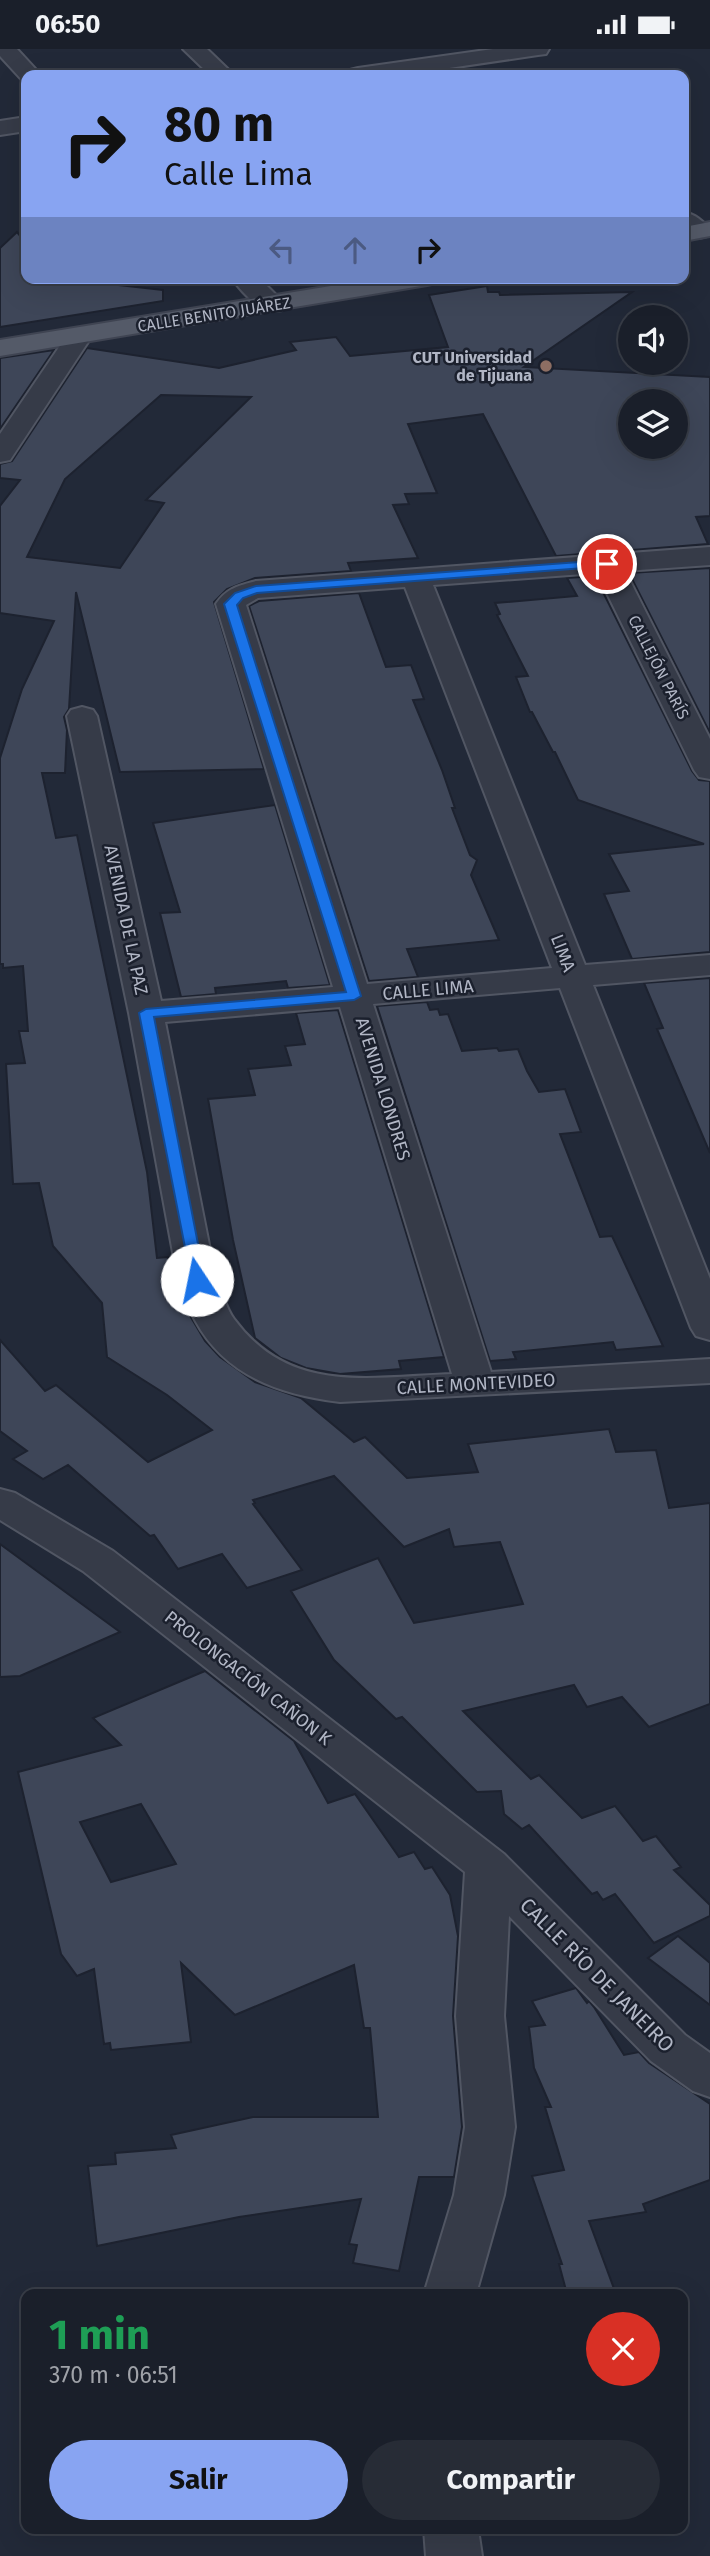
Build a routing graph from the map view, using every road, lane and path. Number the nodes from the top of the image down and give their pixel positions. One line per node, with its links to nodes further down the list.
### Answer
1 (5, 49): 5 (street)
2 (194, 49): 6 (street)
3 (538, 49): 4 (street)
4 (468, 54): 7 (street); 8 (street)
5 (25, 70)
6 (217, 70)
7 (384, 70)
8 (489, 70)
9 (21, 125): 10 (street)
10 (0, 128)
11 (250, 284): 13 (street)
12 (393, 284): 13 (main road, CALLE BENITO JUÁREZ)
13 (273, 305): 14 (main road, CALLE BENITO JUÁREZ)
14 (79, 336): 15 (main road, CALLE BENITO JUÁREZ); 16 (street)
15 (0, 348)
16 (0, 453)
17 (710, 556): 18 (street)
18 (607, 564): 19 (street); 21 (street, CALLEJÓN PARÍS)
19 (416, 578): 23 (street, LIMA); 24 (street, AVENIDA LONDRES)
20 (82, 716): 25 (street, AVENIDA DE LA PAZ)
21 (710, 770)
22 (710, 965): 23 (street, CALLE LIMA)
23 (572, 978): 24 (street, CALLE LIMA); 26 (street, LIMA)
24 (354, 996): 25 (street, CALLE LIMA); 29 (street, AVENIDA LONDRES)
25 (146, 1013): 27 (street, AVENIDA DE LA PAZ)
26 (710, 1328)
27 (248, 1359): 29 (street, CALLE MONTEVIDEO)
28 (710, 1371): 29 (street, CALLE MONTEVIDEO)
29 (475, 1385)
30 (0, 1502): 31 (street, PROLONGACIÓN CAÑON K)
31 (488, 1866): 32 (street, CALLE RÍO DE JANEIRO); 33 (street)
32 (710, 2078)
33 (451, 2289)
34 (452, 2534): 35 (street)
35 (454, 2556)

